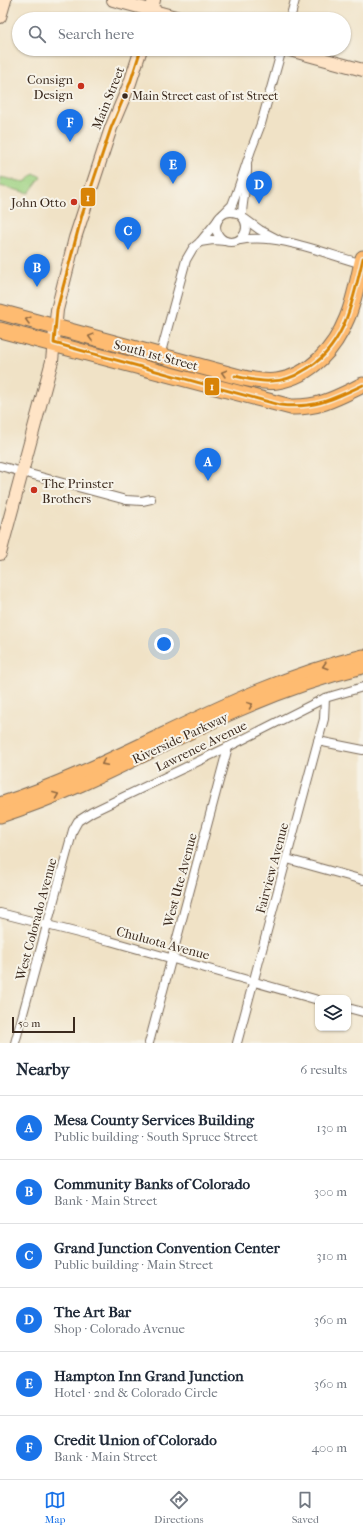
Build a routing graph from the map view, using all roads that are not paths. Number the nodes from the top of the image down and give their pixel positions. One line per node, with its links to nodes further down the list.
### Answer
1 (4, 0): 6 (street)
2 (114, 0): 4 (street)
3 (295, 0): 5 (street)
4 (152, 10)
5 (292, 12)
6 (0, 17)
7 (139, 56): 20 (street, Main Street)
8 (280, 56): 11 (street)
9 (312, 56): 10 (street)
10 (363, 70)
11 (247, 164): 12 (street); 13 (street)
12 (220, 217): 13 (street); 15 (street); 17 (street)
13 (243, 217): 14 (street); 16 (street)
14 (240, 240): 15 (street); 16 (street)
15 (225, 241): 17 (street)
16 (282, 241): 18 (street)
17 (200, 242): 23 (street)
18 (363, 262): 23 (highway, South 1st Street, one-way to 23)
19 (0, 312): 20 (highway, South 1st Street, one-way to 19)
20 (56, 327): 22 (street, Main Street); 23 (highway, South 1st Street, one-way to 20)
21 (0, 330): 22 (highway, South 1st Street)
22 (54, 343): 24 (highway, South 1st Street); 26 (street, Main Street)
23 (160, 356)
24 (363, 385)
25 (0, 466): 26 (street)
26 (22, 472): 27 (street); 28 (street, Main Street)
27 (151, 499)
28 (0, 554)
29 (363, 656): 36 (main road, Riverside Parkway, one-way to 36)
30 (363, 667): 37 (main road, Riverside Parkway, one-way to 30)
31 (363, 687): 32 (street, Lawrence Avenue)
32 (325, 698): 33 (street, Fairview Avenue); 34 (street, Lawrence Avenue)
33 (318, 741): 35 (street); 39 (street, Fairview Avenue)
34 (228, 747): 38 (street, Lawrence Avenue); 43 (street, West Ute Avenue)
35 (363, 750)
36 (0, 804)
37 (0, 817)
38 (75, 824): 42 (street, West Colorado Avenue)
39 (287, 860): 40 (street); 44 (street, Fairview Avenue)
40 (363, 880)
41 (0, 914): 42 (street, Chuluota Avenue)
42 (47, 925): 43 (street, Chuluota Avenue); 48 (street, West Colorado Avenue)
43 (171, 958): 44 (street, Chuluota Avenue); 49 (street, West Ute Avenue)
44 (254, 982): 45 (street, Chuluota Avenue); 50 (street, Fairview Avenue)
45 (315, 999)
46 (351, 1009): 47 (street)
47 (363, 1012)
48 (15, 1043)
49 (149, 1043)
50 (237, 1043)

